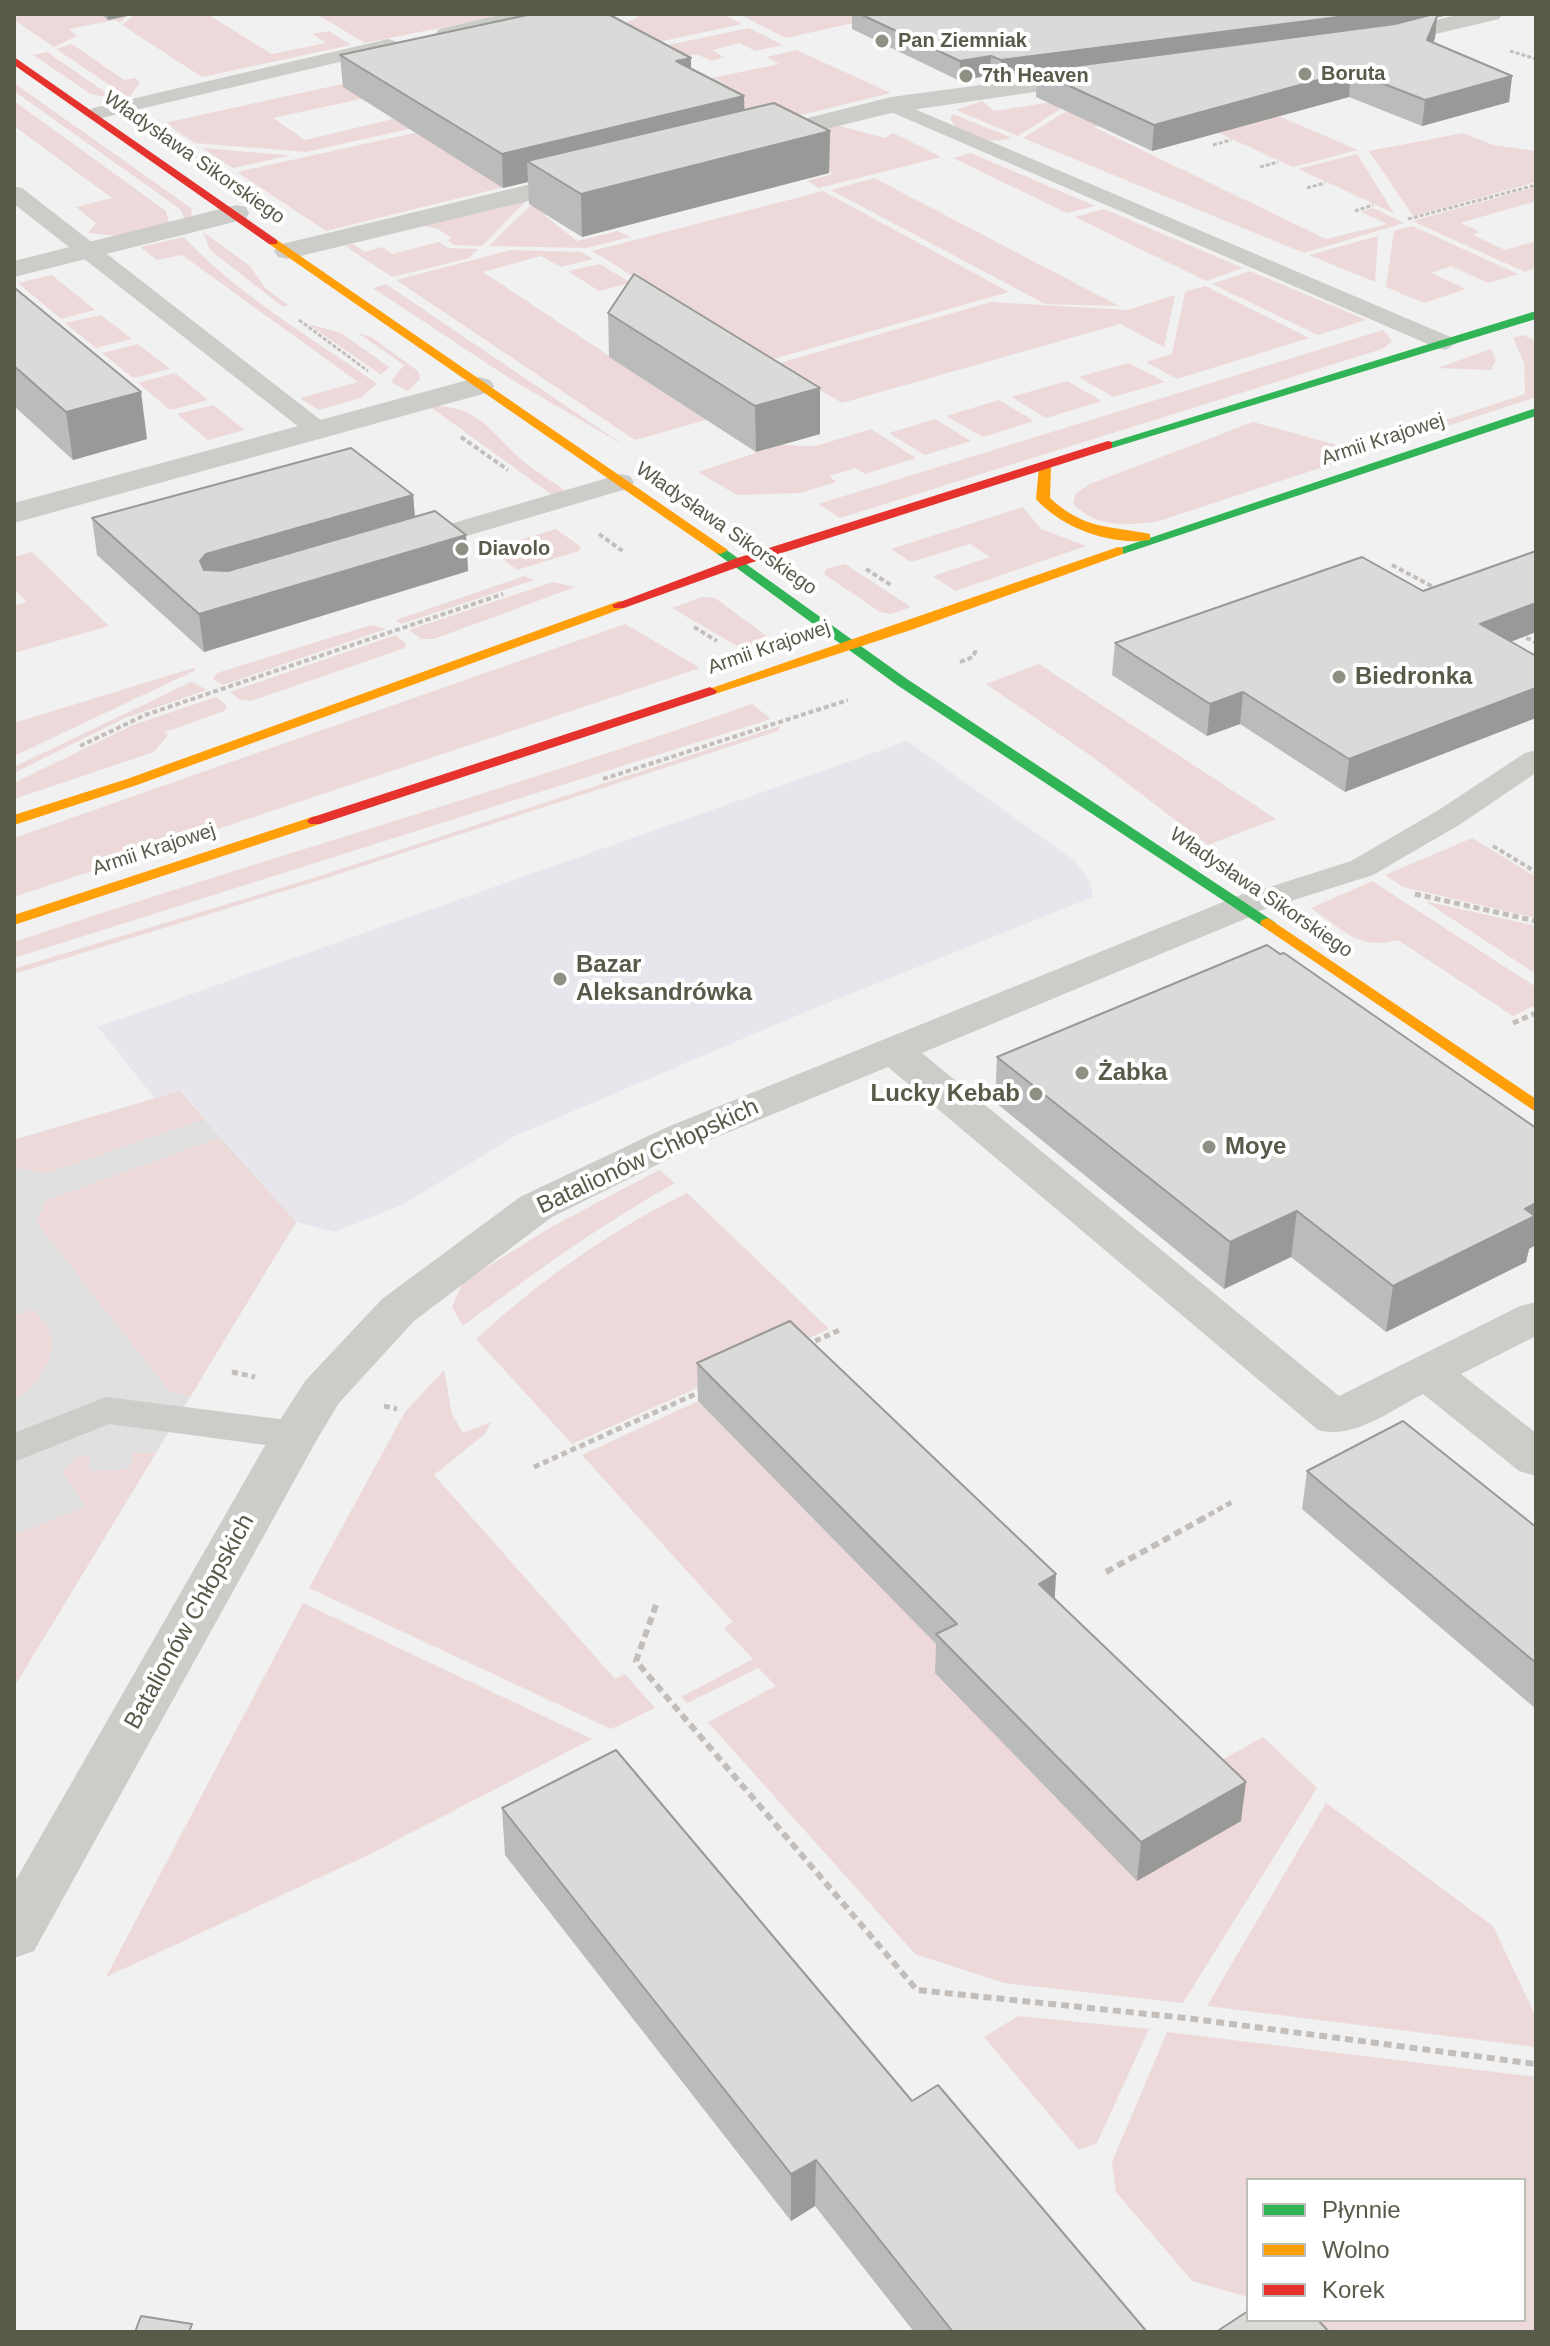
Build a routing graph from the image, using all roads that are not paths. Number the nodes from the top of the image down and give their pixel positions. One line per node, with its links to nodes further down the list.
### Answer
1 (530, 14): 7 (lane)
2 (1491, 14): 3 (street)
3 (1354, 43)
4 (17, 64): 7 (main road, Władysława Sikorskiego)
5 (1124, 73): 6 (street)
6 (891, 105): 8 (street); 16 (lane)
7 (93, 114): 11 (main road, Władysława Sikorskiego)
8 (726, 145)
9 (611, 173): 13 (street)
10 (14, 193): 12 (lane)
11 (236, 213): 12 (street); 13 (main road, Władysława Sikorskiego)
12 (89, 250): 14 (street); 19 (lane)
13 (288, 251): 17 (main road, Władysława Sikorskiego)
14 (14, 269)
15 (1536, 315): 16 (main road)
16 (1445, 343): 20 (main road)
17 (479, 386): 19 (street); 21 (main road, Władysława Sikorskiego)
18 (1536, 412): 23 (main road, Armii Krajowej)
19 (318, 430): 22 (street)
20 (1045, 467): 23 (main road); 25 (main road)
21 (621, 482): 24 (lane); 25 (main road, Władysława Sikorskiego)
22 (14, 513)
23 (1154, 538): 26 (main road, Armii Krajowej)
24 (388, 551)
25 (739, 562): 26 (main road, Władysława Sikorskiego); 28 (main road)
26 (850, 644): 29 (main road, Władysława Sikorskiego); 30 (main road, Armii Krajowej)
27 (1536, 759): 29 (lane)
28 (14, 820)
29 (1243, 906): 31 (street, Batalionów Chłopskich); 32 (main road, Władysława Sikorskiego)
30 (14, 920)
31 (893, 1050): 34 (street); 35 (street, Batalionów Chłopskich)
32 (1536, 1107)
33 (1536, 1317): 34 (street)
34 (1427, 1372): 37 (street)
35 (295, 1435): 36 (lane); 38 (street, Batalionów Chłopskich)
36 (14, 1448)
37 (1536, 1459)
38 (14, 1935)

